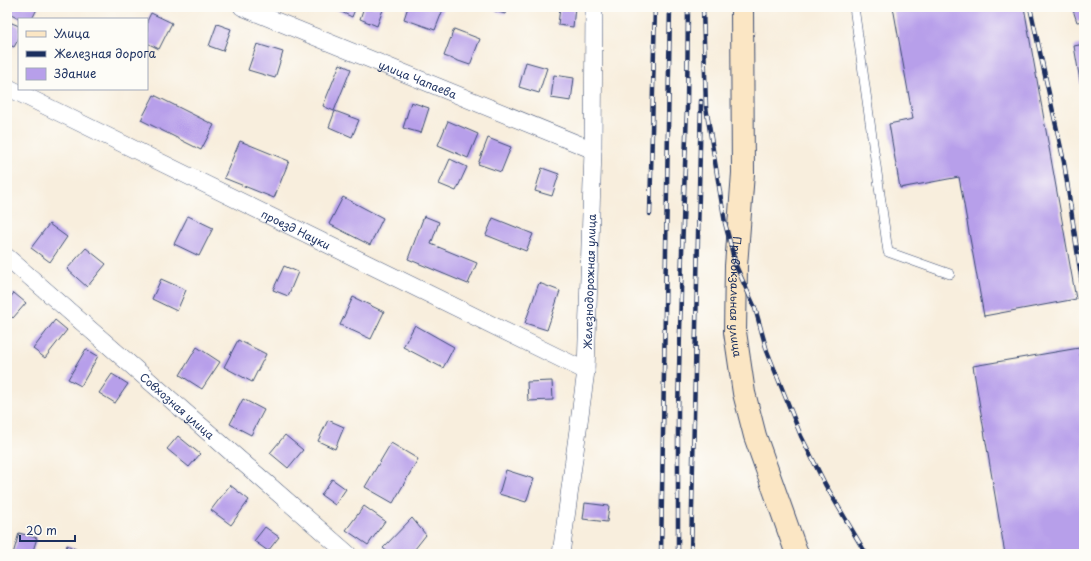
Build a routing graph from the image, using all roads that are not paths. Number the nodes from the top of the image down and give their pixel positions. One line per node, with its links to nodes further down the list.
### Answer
1 (242, 7): 6 (street, улица Чапаева)
2 (594, 7): 6 (street, Железнодорожная улица)
3 (742, 7): 12 (main road, Привокзальная улица)
4 (854, 7): 8 (lane)
5 (7, 87): 9 (street, проезд Науки)
6 (593, 150): 9 (street, Железнодорожная улица)
7 (7, 257): 10 (street, Совхозная улица)
8 (950, 274)
9 (586, 371): 11 (street, Железнодорожная улица)
10 (348, 554)
11 (561, 554)
12 (797, 554)

